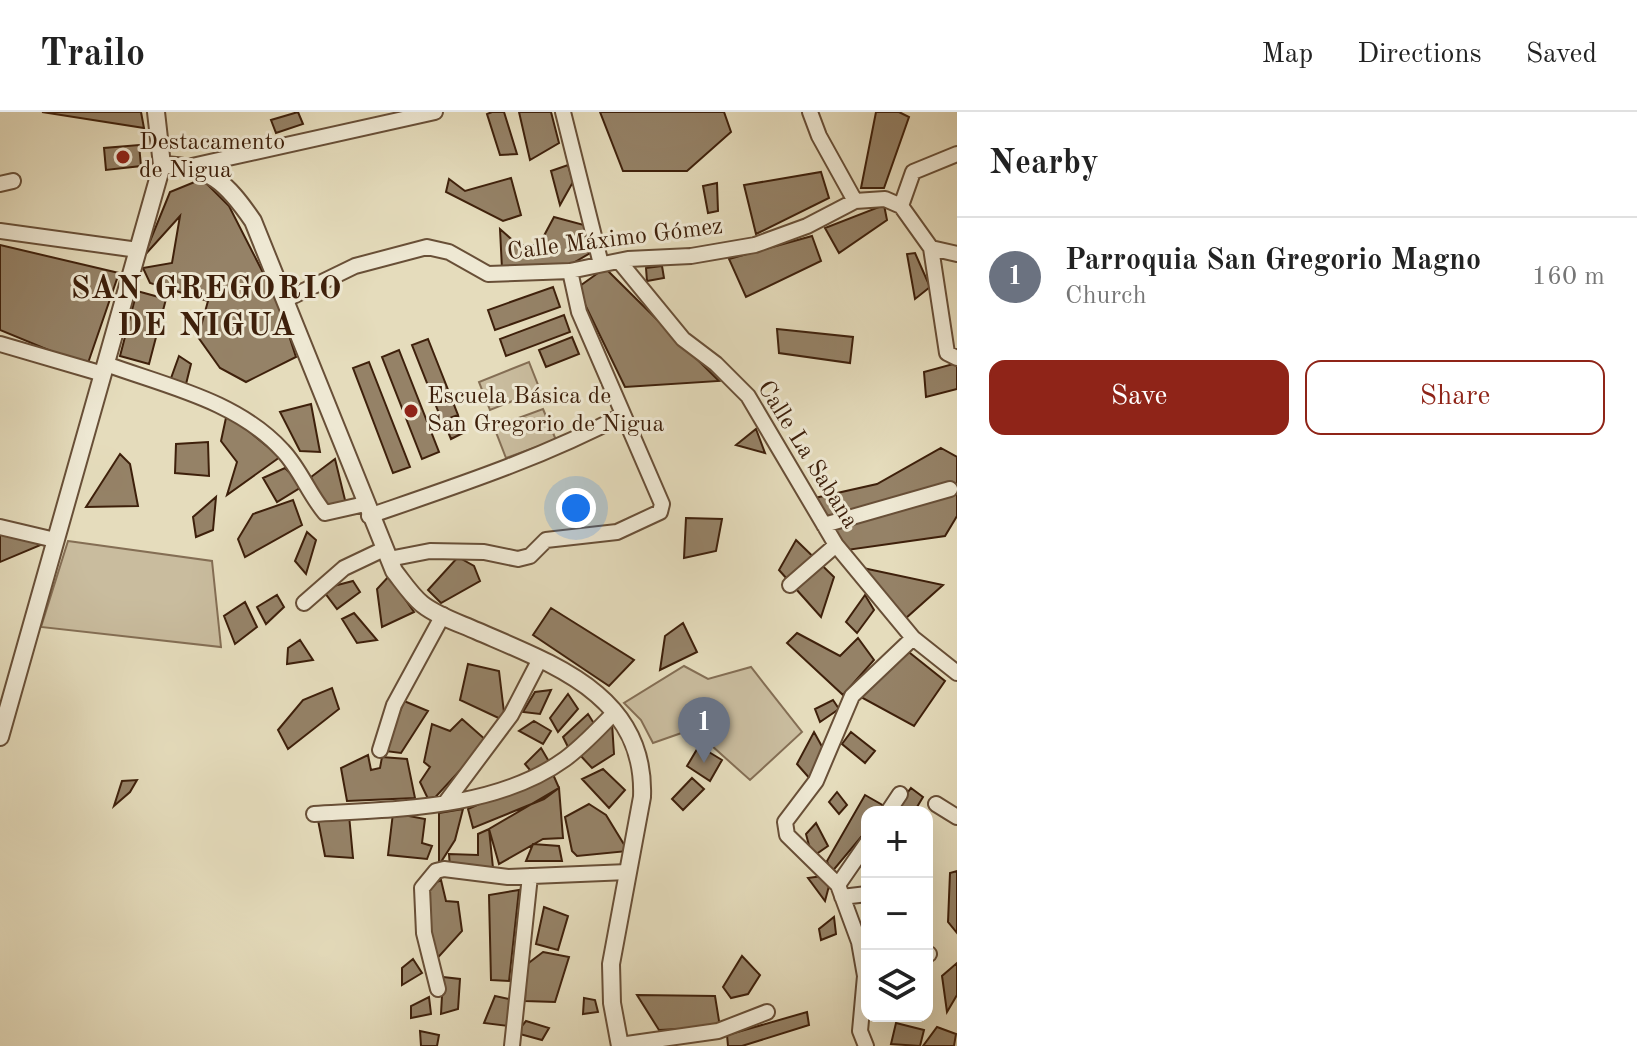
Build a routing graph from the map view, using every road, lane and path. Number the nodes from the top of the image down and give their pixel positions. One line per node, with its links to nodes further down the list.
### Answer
1 (156, 112): 6 (street)
2 (435, 112): 7 (street)
3 (563, 112): 15 (street)
4 (810, 112): 8 (street)
5 (957, 154): 9 (street)
6 (162, 165): 7 (street); 12 (street)
7 (192, 166): 17 (street)
8 (855, 201): 9 (street); 14 (street, Calle Máximo Gómez)
9 (901, 206): 11 (street)
10 (0, 231): 12 (street)
11 (931, 248): 13 (street); 19 (street)
12 (138, 250): 20 (street)
13 (957, 254)
14 (619, 261): 15 (street, Calle Máximo Gómez); 24 (street, Calle La Sabana)
15 (601, 264): 16 (street, Calle Máximo Gómez)
16 (570, 271): 17 (street, Calle Máximo Gómez); 21 (street)
17 (287, 299): 23 (street)
18 (0, 344): 20 (street)
19 (957, 358)
20 (104, 369): 23 (street); 26 (street)
21 (623, 415): 23 (street); 28 (street)
22 (950, 489): 24 (street)
23 (367, 510): 28 (street)
24 (824, 525): 27 (street, Calle La Sabana)
25 (0, 527): 26 (street)
26 (55, 540): 36 (street)
27 (836, 545): 29 (street); 32 (street, Calle La Sabana)
28 (386, 554): 30 (street); 31 (street)
29 (790, 585)
30 (304, 603)
31 (443, 615): 33 (street); 37 (street)
32 (913, 638): 34 (street, Calle La Sabana); 47 (street)
33 (540, 659): 35 (street); 39 (street)
34 (957, 673)
35 (615, 712): 39 (street); 45 (street)
36 (0, 737)
37 (380, 750)
38 (900, 794): 41 (street)
39 (446, 802): 42 (street)
40 (936, 804): 43 (street)
41 (892, 806)
42 (314, 814)
43 (957, 817)
44 (861, 854): 47 (street)
45 (628, 872): 46 (street); 54 (street)
46 (530, 876): 50 (street); 53 (street)
47 (840, 891): 48 (street); 49 (street)
48 (861, 893)
49 (861, 952)
50 (438, 989)
51 (767, 1012): 54 (street)
52 (861, 1022): 55 (street)
53 (512, 1046)
54 (620, 1046)
55 (866, 1046)

